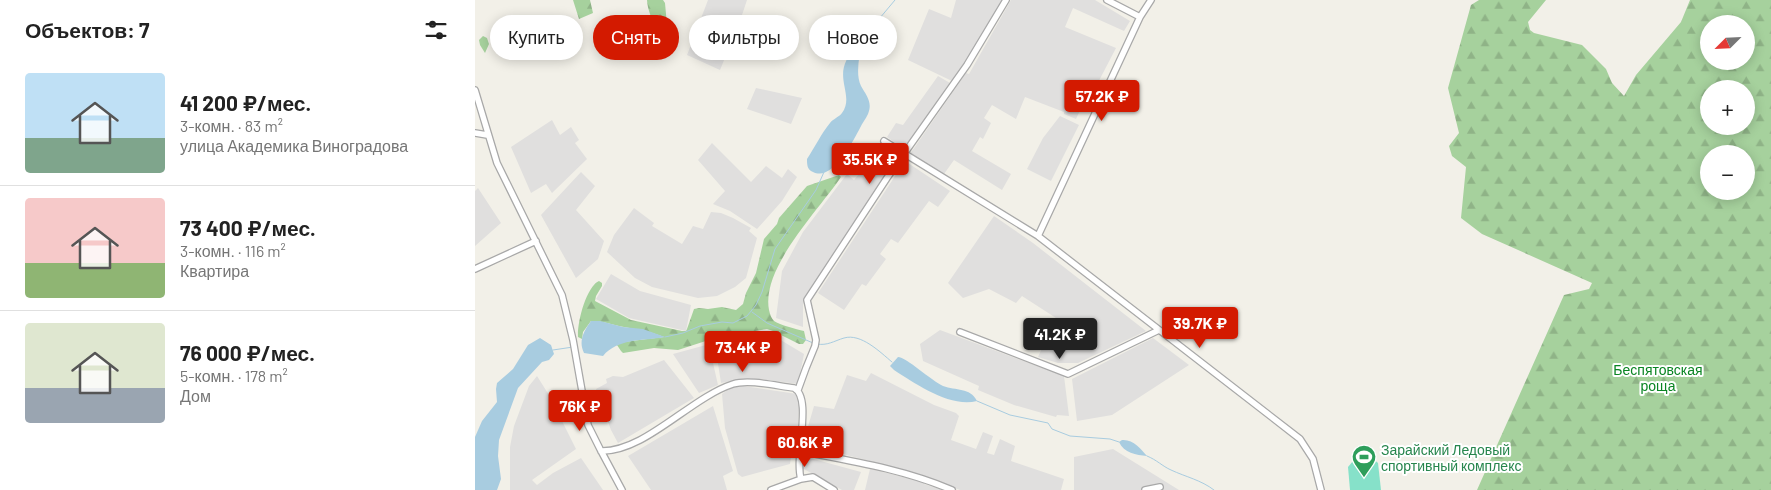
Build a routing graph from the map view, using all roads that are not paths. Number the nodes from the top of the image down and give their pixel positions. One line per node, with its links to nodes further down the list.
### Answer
1 (1006, 0): 9 (street)
2 (1107, 0): 4 (street)
3 (1151, 0): 4 (street)
4 (1140, 17): 10 (street)
5 (475, 90): 7 (street)
6 (475, 133): 7 (street)
7 (487, 135): 11 (street)
8 (884, 141): 9 (street)
9 (906, 154): 10 (street); 15 (street)
10 (1037, 236): 13 (street)
11 (536, 240): 12 (street); 16 (street)
12 (475, 269)
13 (1159, 330): 14 (street); 25 (street)
14 (960, 332)
15 (798, 390): 16 (street); 17 (street)
16 (601, 451): 20 (street)
17 (799, 451): 18 (street); 23 (street)
18 (801, 479): 21 (street); 22 (street)
19 (1160, 487): 24 (street)
20 (622, 490)
21 (771, 490)
22 (834, 490)
23 (951, 490)
24 (1145, 490)
25 (1321, 490)

